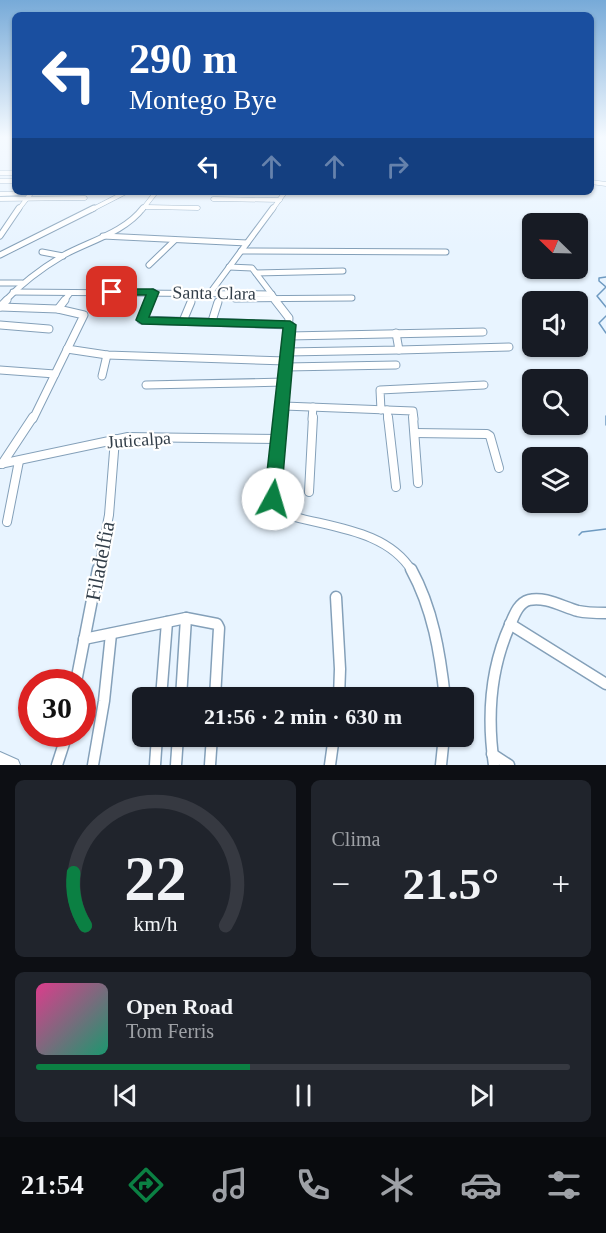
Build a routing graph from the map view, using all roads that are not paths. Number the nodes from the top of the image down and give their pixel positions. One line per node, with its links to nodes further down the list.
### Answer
1 (30, 195): 5 (street)
2 (118, 195): 19 (street)
3 (154, 195): 10 (street)
4 (283, 195): 9 (street)
5 (27, 198): 6 (street); 7 (street); 12 (street)
6 (85, 198)
7 (0, 199)
8 (213, 199): 9 (street)
9 (280, 200): 15 (street)
10 (146, 207): 11 (street); 13 (street)
11 (198, 208)
12 (0, 236)
13 (102, 236): 14 (street); 20 (street)
14 (175, 240): 15 (street); 21 (street)
15 (247, 243): 16 (street)
16 (241, 251): 18 (street); 22 (street)
17 (42, 252): 20 (street)
18 (446, 252)
19 (0, 254)
20 (63, 256): 26 (street)
21 (149, 265)
22 (229, 267): 24 (street); 30 (street)
23 (343, 271): 24 (street)
24 (256, 273): 31 (street)
25 (0, 283): 26 (street)
26 (22, 283): 27 (street)
27 (13, 292): 28 (street, Santa Clara); 36 (street)
28 (70, 292): 29 (street, Santa Clara); 37 (street)
29 (153, 292): 30 (street, Santa Clara); 38 (street)
30 (210, 293): 31 (street, Santa Clara)
31 (274, 297): 32 (street); 33 (street); 41 (street)
32 (352, 298)
33 (235, 299)
34 (190, 302): 38 (street)
35 (219, 302): 39 (street)
36 (0, 307): 37 (street)
37 (58, 309): 47 (street)
38 (183, 321): 39 (street)
39 (212, 321): 41 (street)
40 (0, 325): 42 (street)
41 (290, 325): 45 (street)
42 (50, 330)
43 (483, 332): 44 (street)
44 (396, 333): 45 (street); 48 (street)
45 (289, 336): 49 (street)
46 (509, 347): 48 (street)
47 (68, 349): 50 (street); 54 (street)
48 (399, 350): 49 (street)
49 (287, 352): 51 (street)
50 (107, 355): 51 (street); 55 (street)
51 (286, 364): 52 (street); 56 (street)
52 (396, 365)
53 (0, 370): 54 (street)
54 (55, 374): 66 (street)
55 (102, 376)
56 (285, 382): 57 (street); 59 (street)
57 (146, 385)
58 (484, 385): 61 (street)
59 (284, 406): 60 (street); 64 (street)
60 (313, 407): 61 (street); 70 (street)
61 (384, 410): 62 (street); 69 (street)
62 (415, 433): 67 (street); 68 (street)
63 (115, 439): 64 (street, Juticalpa); 65 (street, Juticalpa); 78 (street, Filadelfia)
64 (280, 439): 85 (street)
65 (19, 461): 66 (street, Juticalpa); 71 (street)
66 (1, 464)
67 (499, 468)
68 (418, 483)
69 (396, 487)
70 (309, 492)
71 (7, 522)
72 (336, 597): 84 (street)
73 (606, 613): 76 (street)
74 (186, 618): 75 (street); 82 (street); 83 (street)
75 (167, 622): 77 (street); 81 (street)
76 (510, 624): 80 (street); 93 (street)
77 (111, 633): 78 (street); 96 (street)
78 (84, 639): 79 (street, Filadelfia)
79 (78, 669)
80 (606, 684)
81 (162, 687)
82 (182, 687)
83 (216, 687)
84 (339, 687)
85 (444, 687)
86 (63, 747): 95 (street)
87 (156, 747): 97 (street)
88 (177, 747): 98 (street)
89 (211, 747): 99 (street)
90 (332, 747): 100 (street)
91 (443, 747): 101 (street)
92 (0, 759): 94 (main road)
93 (493, 759): 102 (street)
94 (13, 765)
95 (57, 765)
96 (93, 765)
97 (155, 765)
98 (176, 765)
99 (210, 765)
100 (330, 765)
101 (441, 765)
102 (509, 765)

